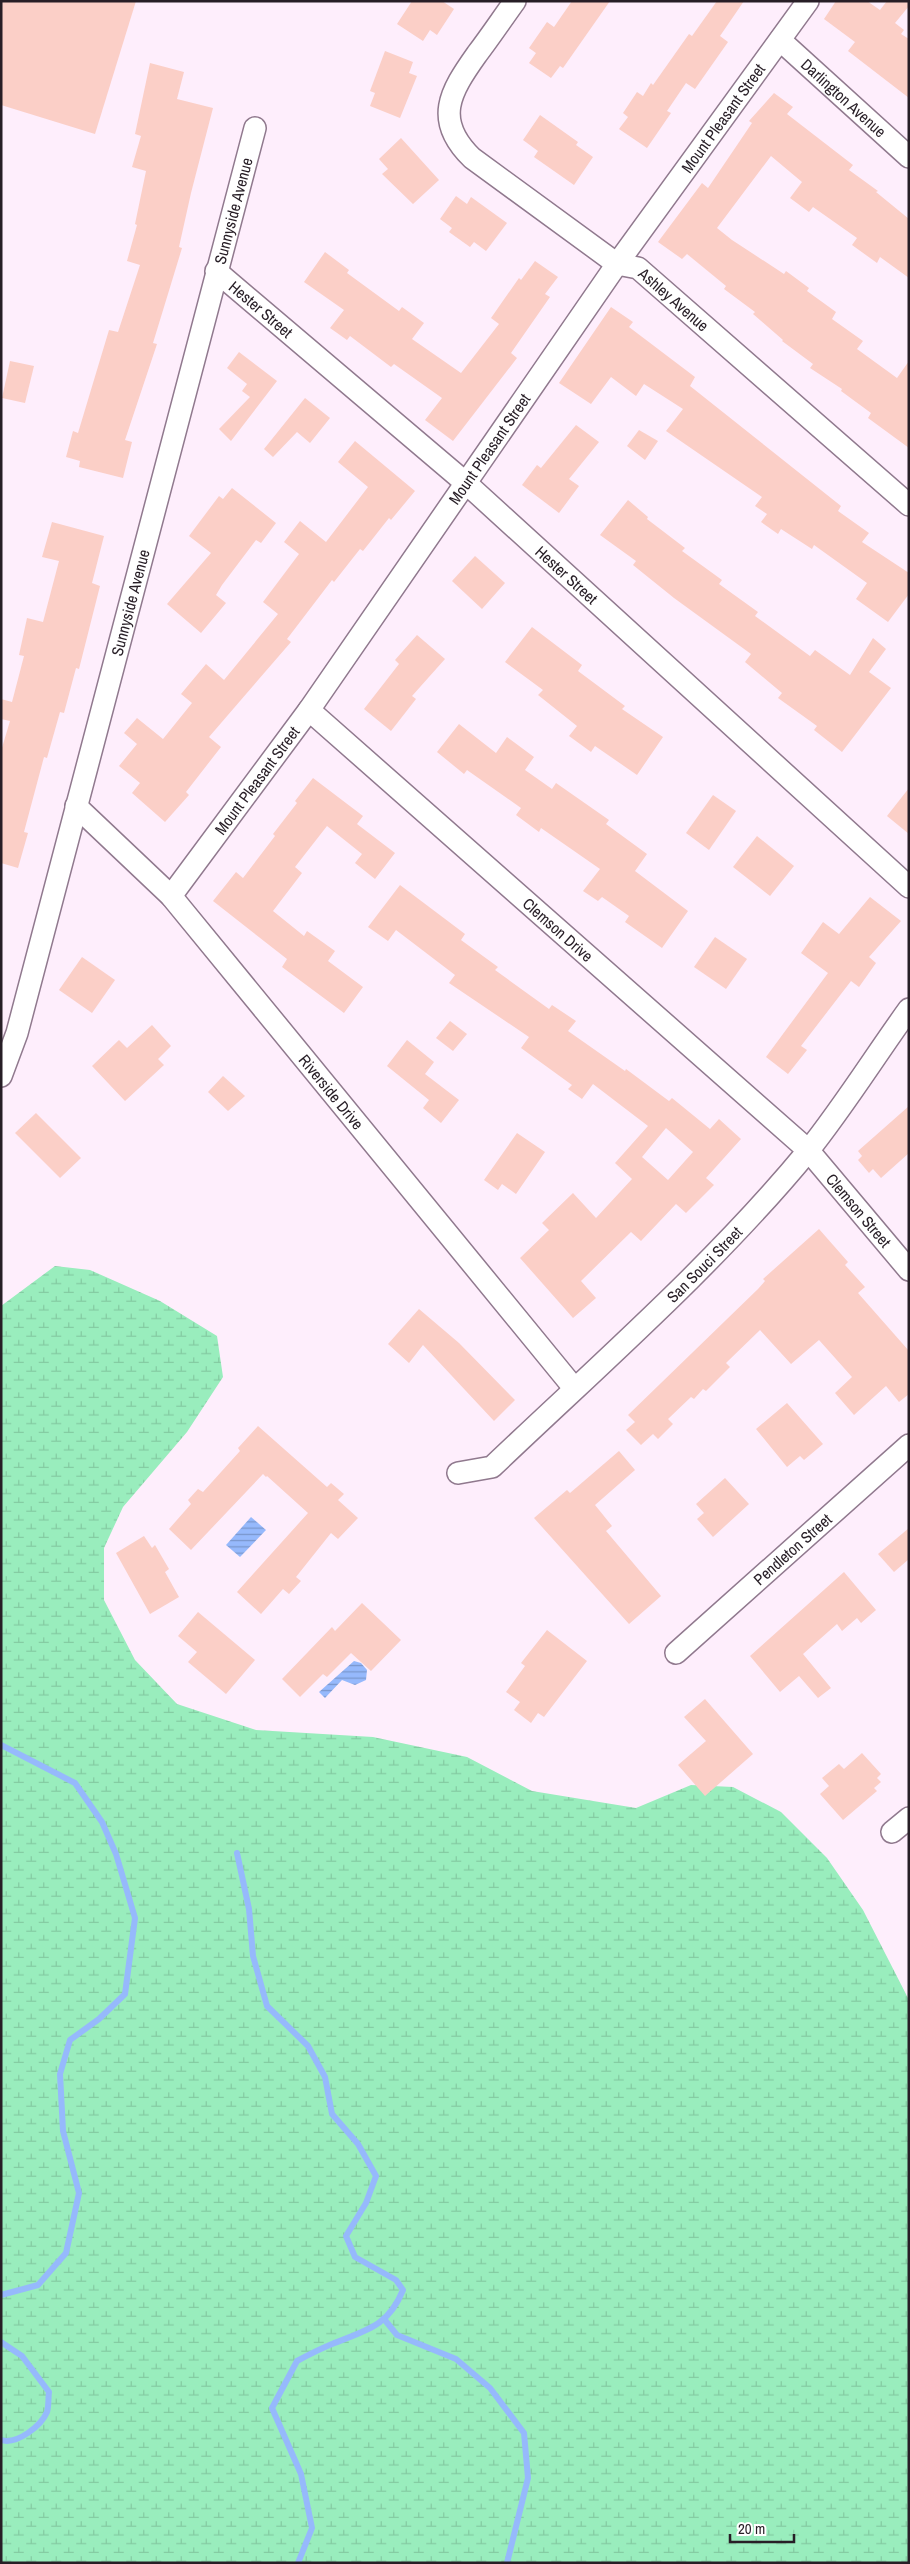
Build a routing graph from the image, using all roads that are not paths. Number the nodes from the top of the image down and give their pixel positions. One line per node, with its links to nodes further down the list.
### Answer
1 (514, 1): 6 (street, Ashley Avenue)
2 (808, 1): 3 (street, Mount Pleasant Street)
3 (780, 40): 5 (street, Darlington Avenue); 6 (street, Mount Pleasant Street)
4 (255, 128): 7 (street, Sunnyside Avenue)
5 (909, 157)
6 (617, 264): 8 (street, Mount Pleasant Street); 9 (street, Ashley Avenue)
7 (216, 271): 8 (street, Hester Street); 11 (street, Sunnyside Avenue)
8 (467, 484): 10 (street, Mount Pleasant Street); 12 (street, Hester Street)
9 (909, 505)
10 (309, 710): 13 (street, Mount Pleasant Street); 16 (street, Clemson Drive)
11 (76, 806): 13 (street, Riverside Drive); 15 (street, Sunnyside Avenue)
12 (909, 887)
13 (171, 896): 18 (street, Riverside Drive)
14 (909, 1009): 16 (street, San Souci Street)
15 (1, 1076)
16 (808, 1150): 17 (street, Clemson Street); 18 (street, San Souci Street)
17 (909, 1270)
18 (574, 1388): 20 (street, San Souci Street)
19 (909, 1445): 21 (street, Pendleton Street)
20 (458, 1473)
21 (676, 1654)
22 (909, 1818): 23 (street)
23 (892, 1832)

